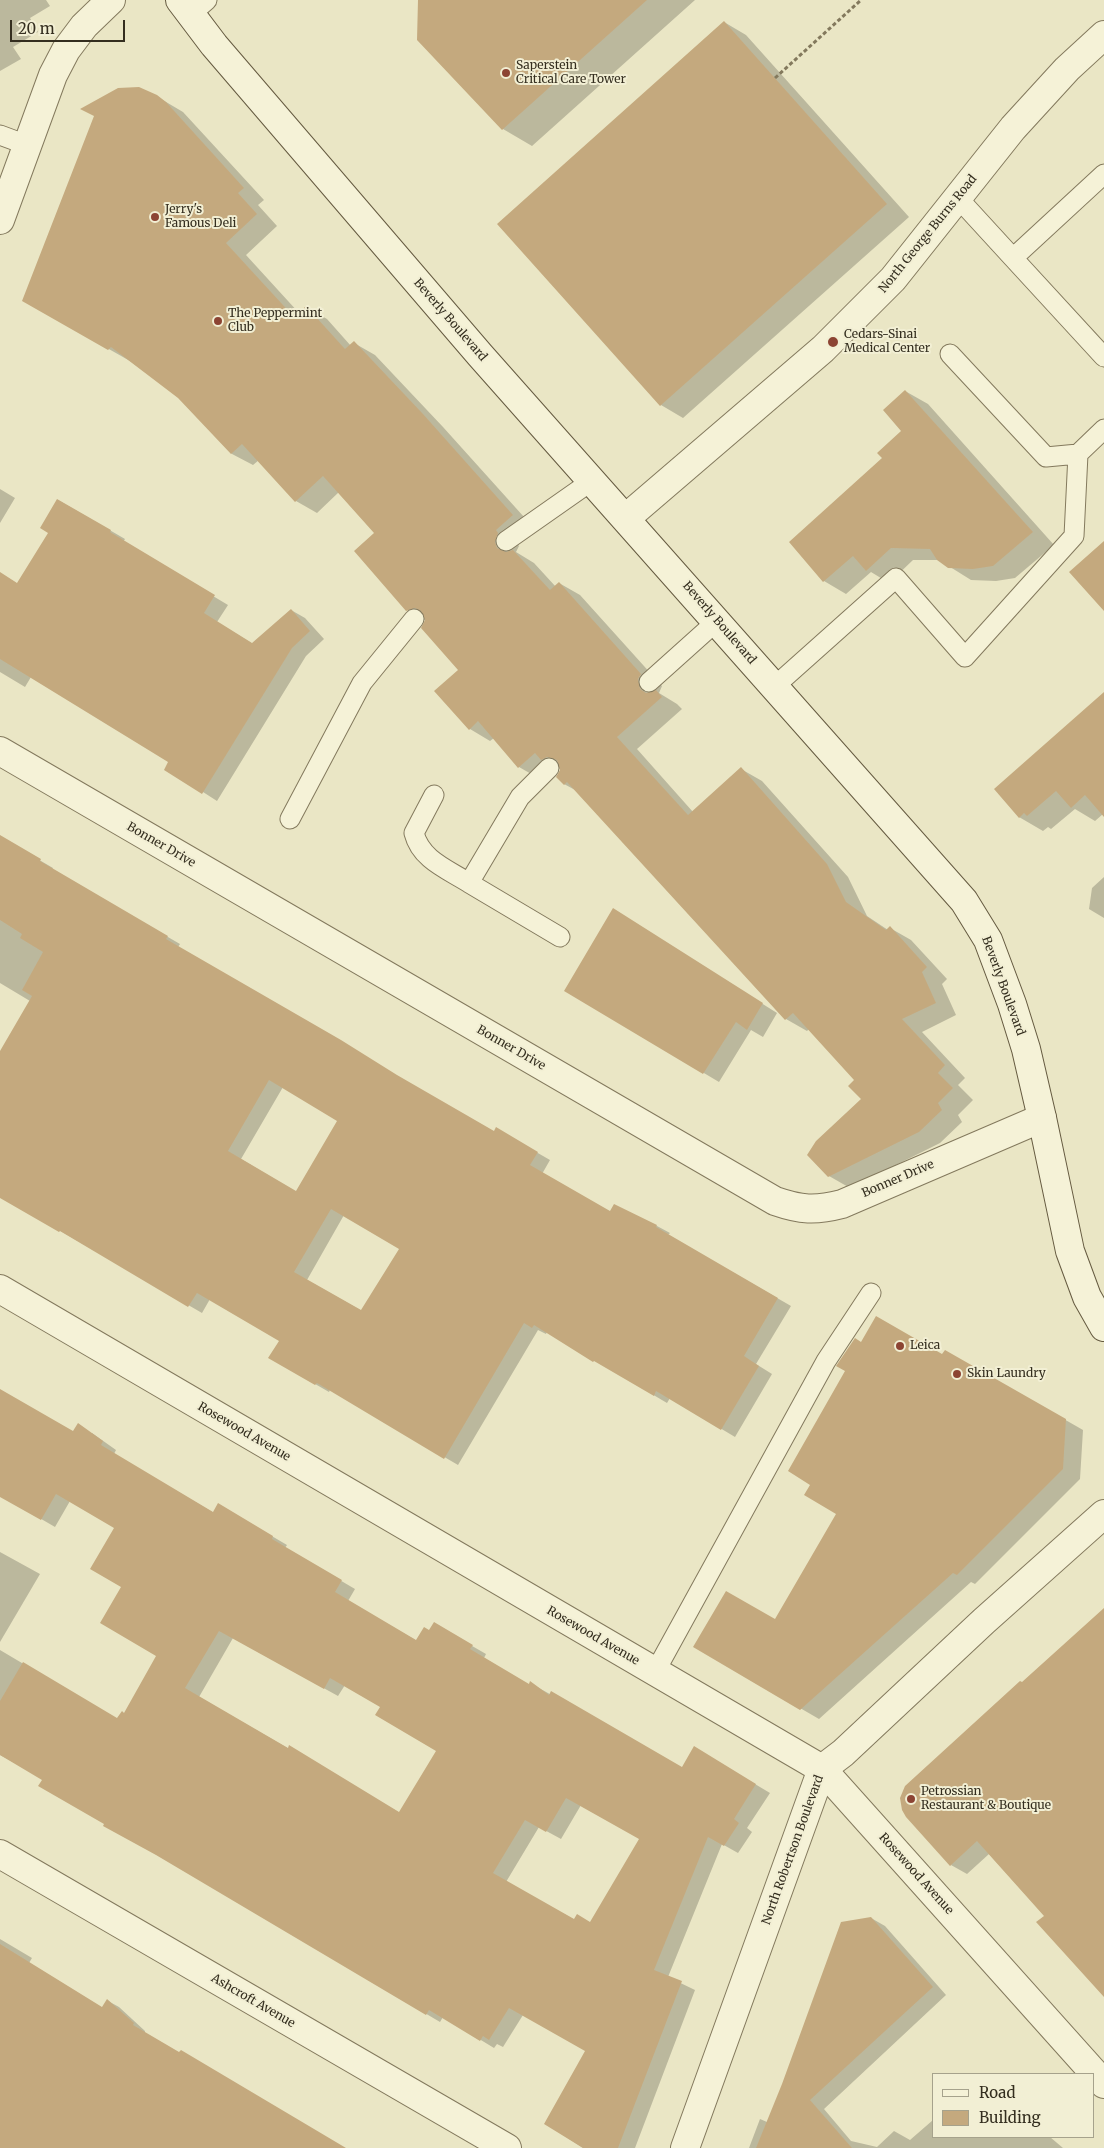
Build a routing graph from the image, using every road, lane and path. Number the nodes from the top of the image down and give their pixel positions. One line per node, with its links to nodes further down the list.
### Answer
1 (112, 0): 7 (street)
2 (861, 0): 5 (path)
3 (193, 5): 16 (street, Beverly Boulevard)
4 (1104, 35): 9 (street, North George Burns Road)
5 (775, 78)
6 (0, 135): 7 (lane)
7 (27, 145): 10 (street)
8 (1104, 174): 11 (lane)
9 (958, 198): 11 (lane); 17 (street, North George Burns Road)
10 (0, 220)
11 (1013, 258): 13 (lane)
12 (950, 354): 15 (lane)
13 (1104, 357)
14 (1104, 429): 15 (lane)
15 (1078, 454): 22 (lane)
16 (592, 480): 17 (street, Beverly Boulevard); 18 (lane)
17 (626, 518): 20 (street, Beverly Boulevard)
18 (506, 541)
19 (414, 619): 26 (lane)
20 (717, 621): 21 (lane); 22 (street, Beverly Boulevard)
21 (649, 682)
22 (775, 686): 29 (street, Beverly Boulevard)
23 (0, 751): 29 (street, Bonner Drive)
24 (549, 768): 27 (lane)
25 (434, 795): 27 (lane)
26 (290, 818)
27 (469, 883): 28 (lane)
28 (560, 937)
29 (1042, 1118): 32 (street, Beverly Boulevard)
30 (0, 1289): 34 (street, Rosewood Avenue)
31 (871, 1293): 34 (lane)
32 (1104, 1328)
33 (1104, 1514): 35 (street, North Robertson Boulevard)
34 (655, 1672): 35 (street, Rosewood Avenue)
35 (822, 1770): 37 (street, Rosewood Avenue); 39 (street, North Robertson Boulevard)
36 (0, 1854): 38 (street, Ashcroft Avenue)
37 (1104, 2084)
38 (507, 2148)
39 (685, 2148)

